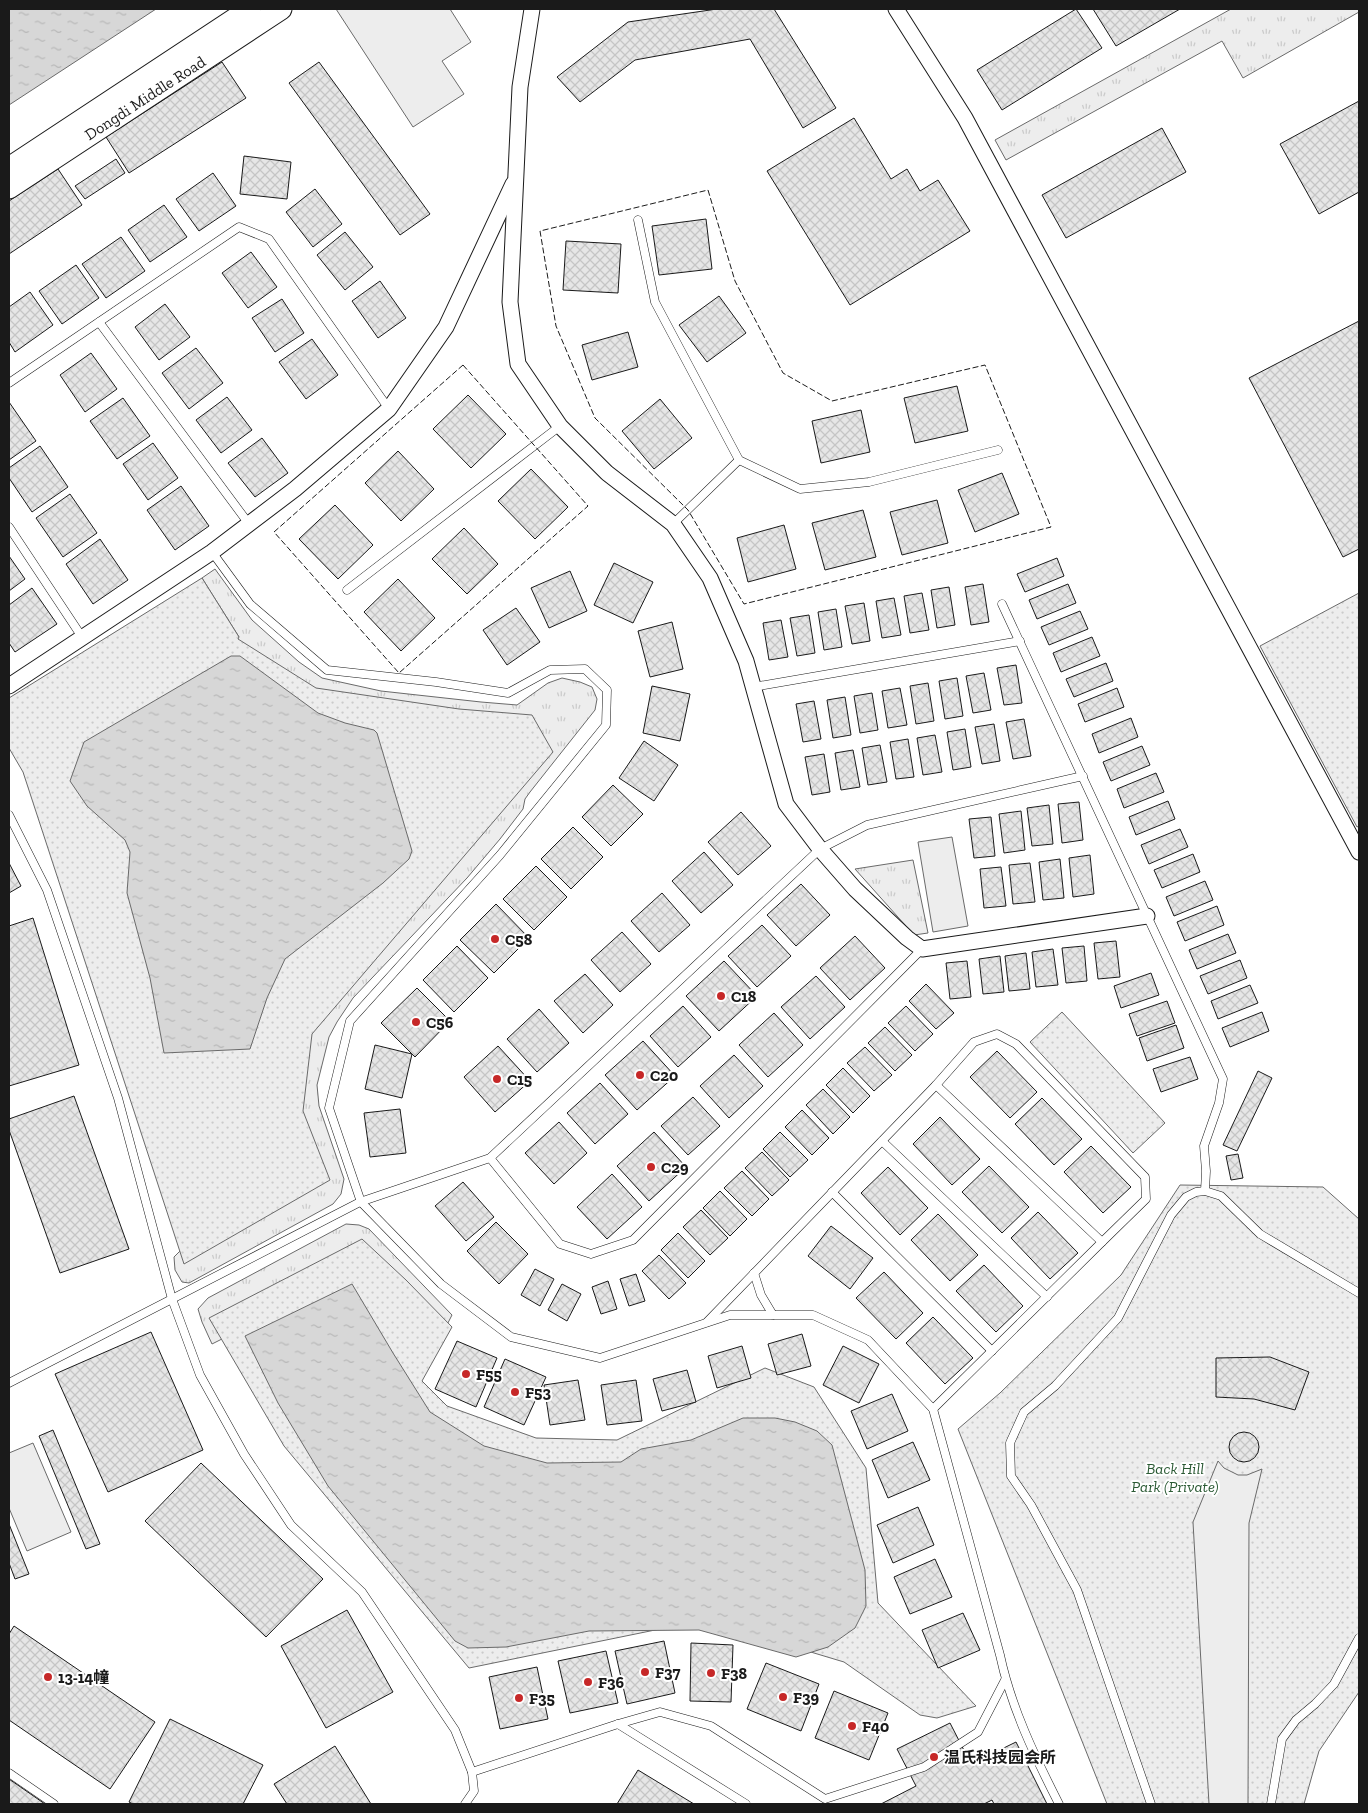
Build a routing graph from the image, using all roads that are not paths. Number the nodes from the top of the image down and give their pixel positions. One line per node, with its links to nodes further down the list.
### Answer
1 (250, 9): 5 (main road, Dongdi Middle Road)
2 (281, 9): 7 (main road, Dongdi Middle Road)
3 (896, 9): 28 (street)
4 (533, 10): 6 (street)
5 (9, 168)
6 (516, 176): 11 (street); 12 (street)
7 (9, 188)
8 (638, 220): 14 (lane)
9 (99, 322): 10 (lane); 11 (lane); 15 (lane)
10 (9, 382)
11 (389, 409): 15 (street)
12 (560, 426): 16 (street); 19 (lane)
13 (998, 450): 14 (lane)
14 (738, 460): 16 (lane)
15 (249, 524): 18 (street)
16 (673, 524): 24 (street)
17 (9, 527): 21 (lane)
18 (212, 552): 21 (street); 36 (lane)
19 (347, 590)
20 (1002, 604): 22 (lane)
21 (82, 637): 23 (street)
22 (1020, 641): 24 (lane); 25 (lane)
23 (9, 686)
24 (753, 687): 27 (street)
25 (1083, 776): 27 (lane); 29 (lane)
26 (9, 815): 41 (lane)
27 (820, 849): 30 (street); 33 (lane)
28 (1359, 852)
29 (1148, 916): 30 (street); 34 (lane)
30 (922, 949): 33 (lane)
31 (936, 1085): 32 (lane); 37 (lane); 37 (lane)
32 (882, 1140): 35 (lane); 40 (lane)
33 (490, 1158): 36 (lane)
34 (1205, 1190): 39 (lane); 56 (lane)
35 (832, 1192): 38 (lane); 44 (lane)
36 (360, 1202): 41 (lane); 43 (lane)
37 (1102, 1242): 40 (lane)
38 (754, 1273): 42 (lane); 43 (lane)
39 (1359, 1293)
40 (1048, 1297): 44 (lane)
41 (172, 1299): 45 (lane); 51 (lane)
42 (773, 1315): 43 (lane); 46 (lane)
43 (705, 1323)
44 (992, 1351): 46 (lane)
45 (9, 1383)
46 (934, 1409): 48 (lane)
47 (1359, 1638): 57 (lane)
48 (1005, 1680): 49 (lane); 55 (lane)
49 (618, 1724): 51 (lane); 54 (lane)
50 (9, 1772): 52 (lane)
51 (472, 1772): 53 (lane)
52 (54, 1804)
53 (465, 1804)
54 (746, 1804)
55 (1059, 1804)
56 (1151, 1804)
57 (1271, 1804)

